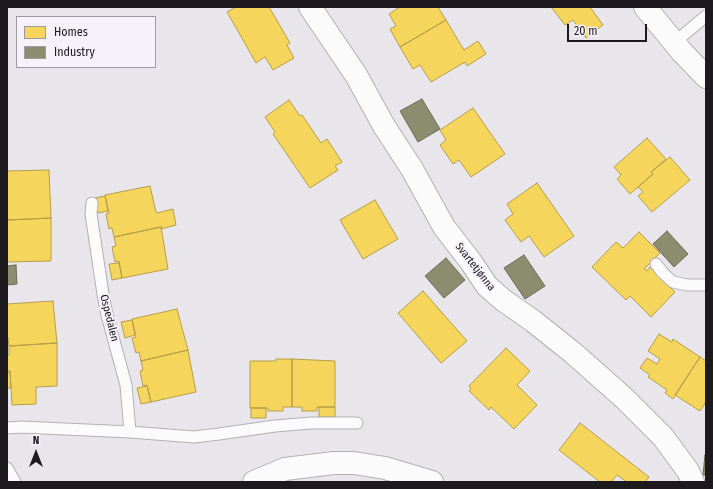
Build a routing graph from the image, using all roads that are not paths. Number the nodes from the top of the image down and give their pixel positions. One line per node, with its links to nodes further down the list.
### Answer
1 (310, 7): 16 (street, Svartetjønna)
2 (645, 7): 4 (street)
3 (706, 16): 4 (lane)
4 (675, 42): 5 (street)
5 (706, 76)
6 (92, 203): 11 (lane, Ospedalen)
7 (656, 264): 8 (lane)
8 (706, 285)
9 (357, 423): 11 (lane)
10 (7, 428): 11 (lane)
11 (130, 432)
12 (7, 468): 13 (lane)
13 (15, 482)
14 (254, 482): 15 (street)
15 (432, 482)
16 (693, 482)

